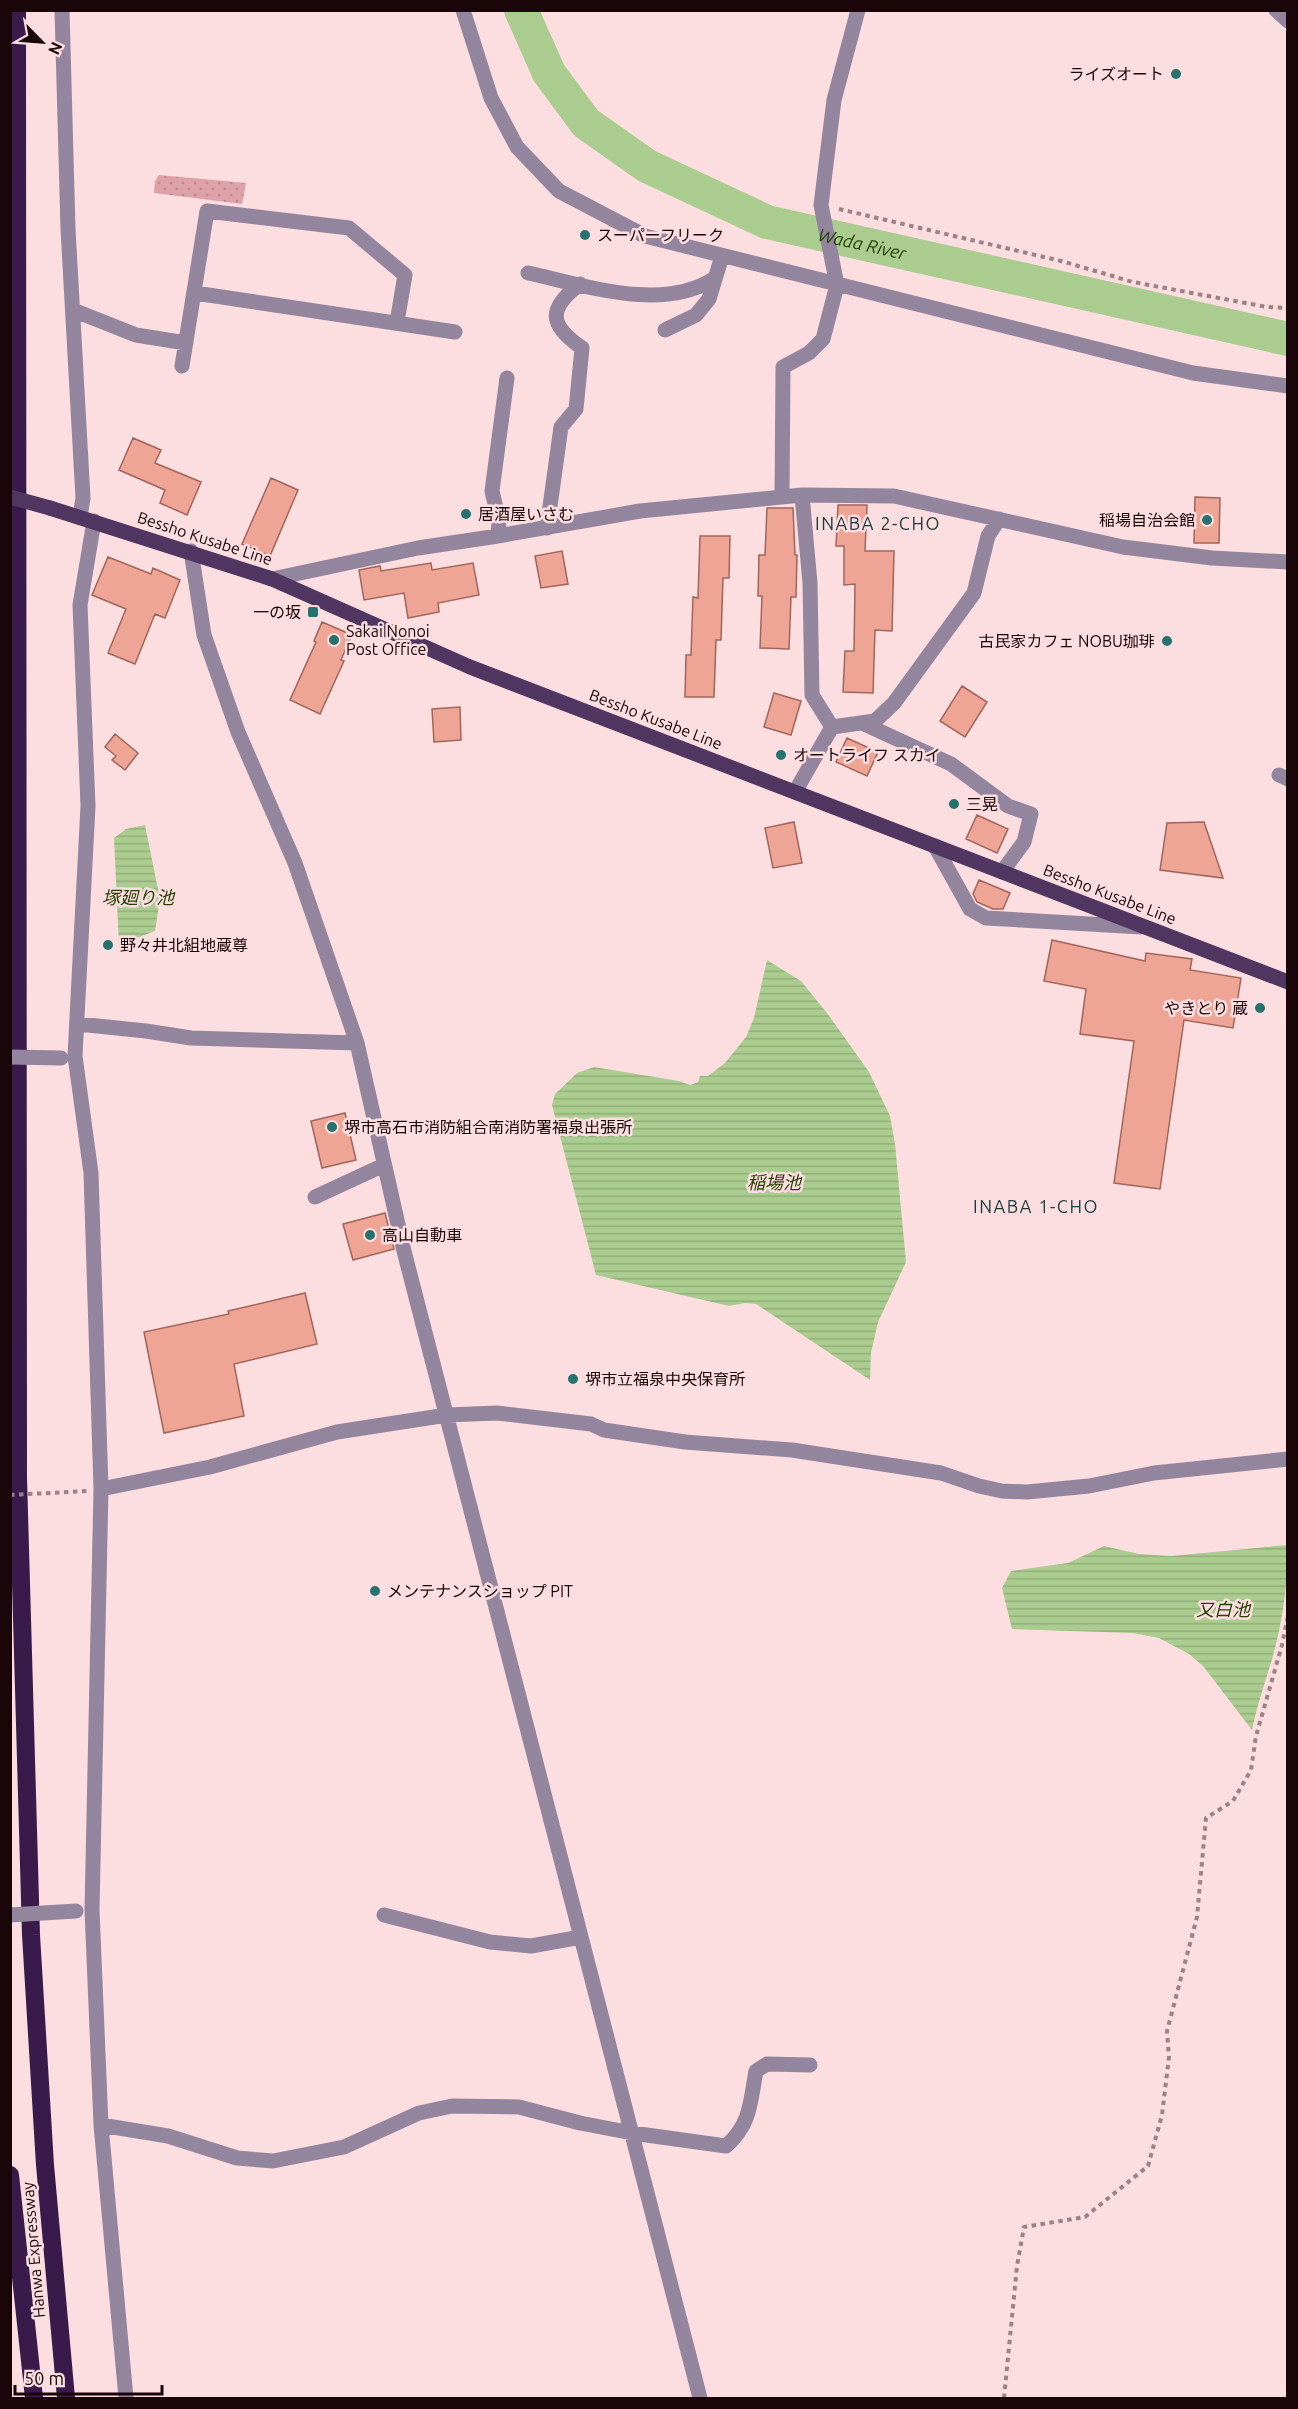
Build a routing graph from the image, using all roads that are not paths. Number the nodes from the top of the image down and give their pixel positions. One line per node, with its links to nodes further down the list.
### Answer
1 (17, 10): 56 (highway, Hanwa Expressway)
2 (62, 10): 13 (street)
3 (463, 10): 7 (street)
4 (858, 10): 11 (street)
5 (1276, 10): 6 (street)
6 (1287, 21)
7 (722, 256): 9 (street); 11 (street)
8 (528, 273): 10 (street)
9 (715, 278): 10 (street); 15 (street)
10 (580, 284): 26 (street)
11 (837, 285): 20 (street); 21 (street)
12 (195, 293): 14 (street); 14 (street); 17 (street)
13 (72, 310): 17 (street); 24 (street)
14 (397, 321): 16 (street)
15 (665, 330)
16 (455, 332)
17 (186, 344): 18 (street)
18 (182, 366)
19 (507, 378): 27 (street)
20 (1287, 386)
21 (782, 495): 22 (street); 26 (street)
22 (802, 495): 25 (street); 32 (street)
23 (10, 496): 24 (main road, Bessho Kusabe Line, bridge)
24 (87, 519): 28 (main road, Bessho Kusabe Line); 38 (street)
25 (999, 519): 29 (street); 31 (street)
26 (547, 528): 27 (street)
27 (498, 536): 30 (street)
28 (191, 551): 30 (main road, Bessho Kusabe Line); 39 (street)
29 (1287, 562)
30 (272, 579): 33 (main road, Bessho Kusabe Line)
31 (862, 723): 32 (street); 35 (street)
32 (832, 727): 33 (street)
33 (795, 792): 34 (main road, Bessho Kusabe Line)
34 (935, 846): 35 (main road, Bessho Kusabe Line); 36 (street)
35 (1002, 872): 36 (main road, Bessho Kusabe Line)
36 (1145, 927): 37 (main road, Bessho Kusabe Line)
37 (1287, 982)
38 (78, 1024): 39 (street); 41 (street)
39 (357, 1043): 42 (street)
40 (10, 1057): 41 (street, bridge)
41 (68, 1057): 46 (street)
42 (384, 1165): 43 (street); 44 (street)
43 (315, 1197)
44 (447, 1415): 45 (street); 46 (street); 50 (street)
45 (1287, 1459)
46 (95, 1490): 47 (street)
47 (92, 1910): 48 (street, bridge); 52 (street)
48 (10, 1915)
49 (384, 1915): 50 (street)
50 (582, 1937): 53 (street)
51 (810, 2065): 53 (street)
52 (102, 2124): 53 (street); 57 (street)
53 (632, 2133): 58 (street)
54 (10, 2175): 55 (highway, Hanwa Expressway)
55 (34, 2398)
56 (66, 2398)
57 (126, 2398)
58 (700, 2398)

